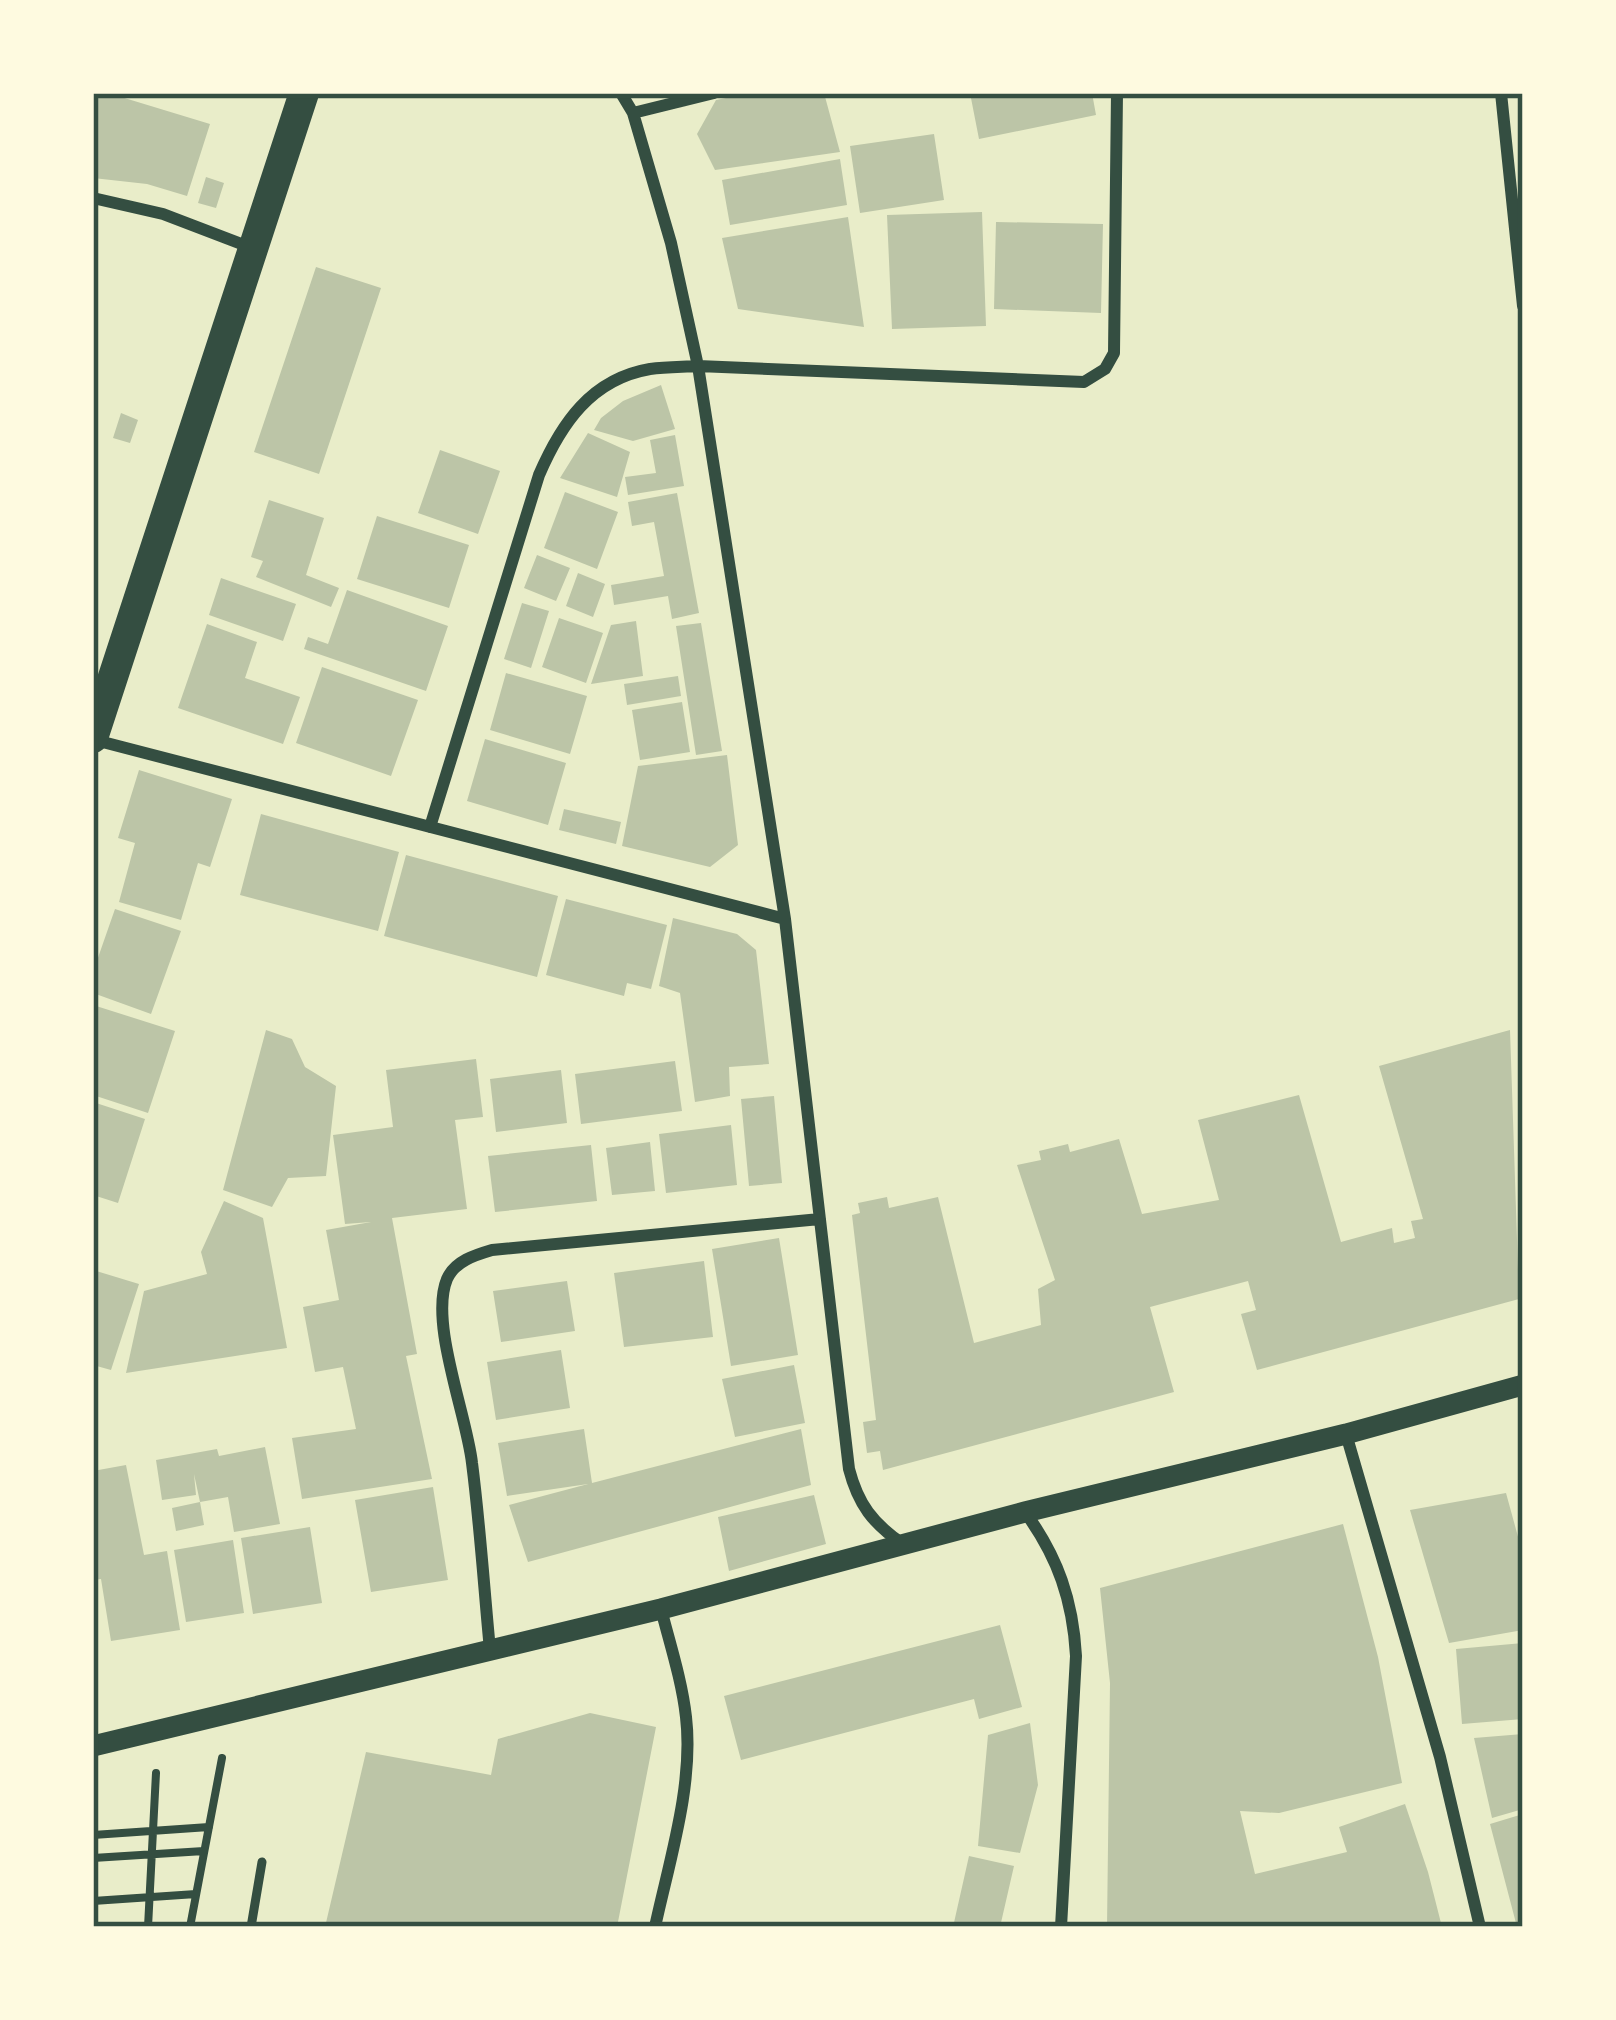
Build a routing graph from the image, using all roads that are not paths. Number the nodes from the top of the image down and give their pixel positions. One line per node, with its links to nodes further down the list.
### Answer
1 (304, 93): 8 (main road)
2 (622, 93): 6 (street)
3 (714, 93): 6 (street)
4 (1117, 93): 10 (street)
5 (1501, 93): 9 (street)
6 (633, 113): 10 (street)
7 (93, 198): 8 (street)
8 (253, 249): 11 (main road)
9 (1523, 307)
10 (698, 366): 12 (street); 13 (street)
11 (93, 739): 12 (street)
12 (430, 827): 13 (street)
13 (785, 919): 14 (street)
14 (820, 1219): 18 (street); 20 (street)
15 (1523, 1385): 16 (street)
16 (1346, 1434): 17 (street); 26 (street)
17 (1025, 1513): 18 (street); 25 (street)
18 (904, 1544): 19 (street)
19 (661, 1609): 20 (street); 24 (street)
20 (490, 1650): 21 (street)
21 (93, 1746)
22 (262, 1862): 23 (lane)
23 (251, 1927)
24 (655, 1927)
25 (1061, 1927)
26 (1480, 1927)

